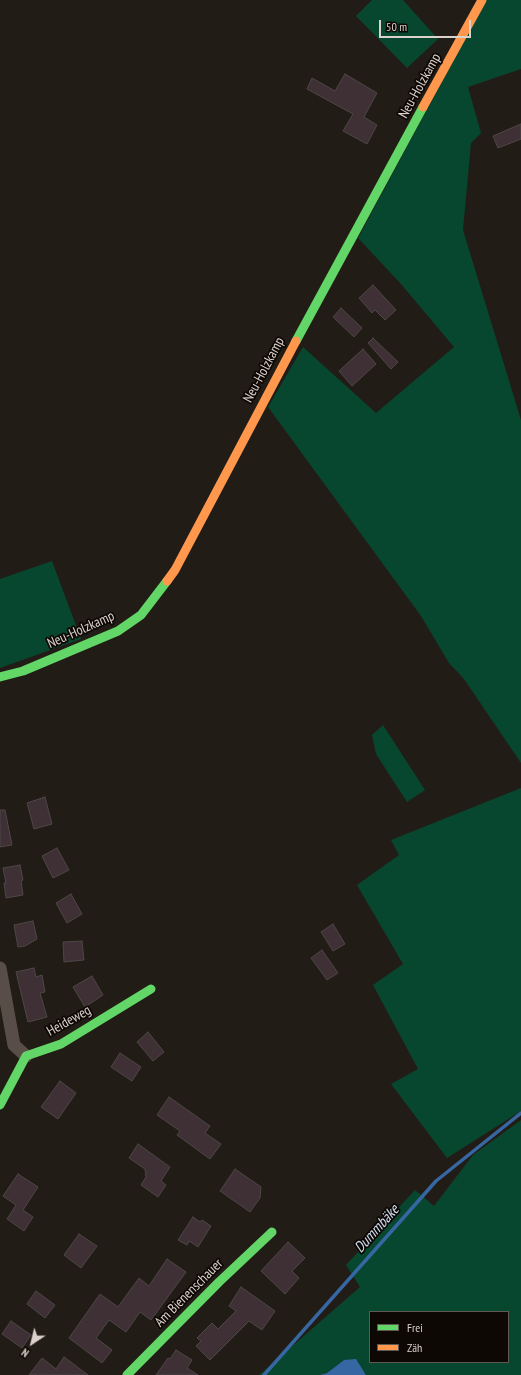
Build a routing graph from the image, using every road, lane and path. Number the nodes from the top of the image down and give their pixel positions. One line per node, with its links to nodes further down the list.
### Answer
1 (482, 0): 2 (street, Neu-Holzkamp)
2 (0, 677)
3 (0, 968): 5 (street)
4 (151, 989): 6 (street, Heideweg)
5 (2, 993): 6 (street)
6 (26, 1056): 7 (street)
7 (0, 1105)
8 (272, 1232): 9 (street, Am Bienenschauer)
9 (127, 1375)

